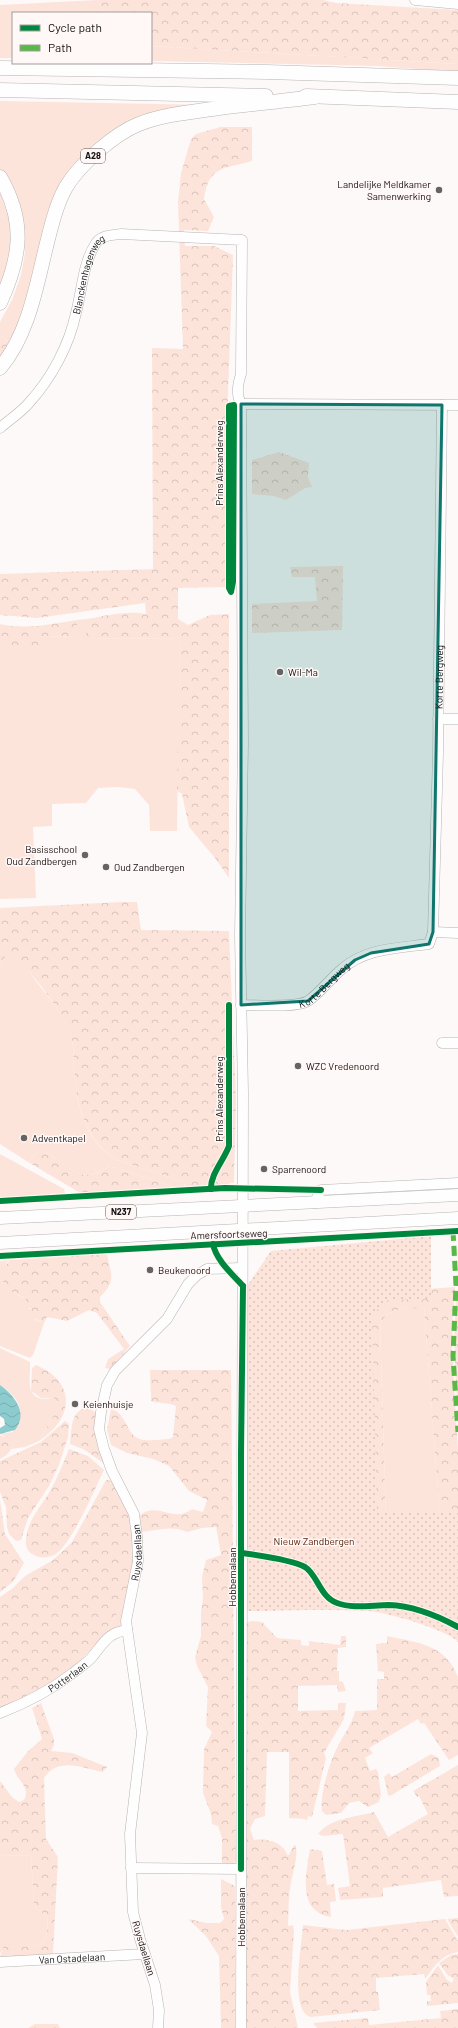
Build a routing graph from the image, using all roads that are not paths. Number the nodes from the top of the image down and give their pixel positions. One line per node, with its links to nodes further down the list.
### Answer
1 (415, 0): 2 (street)
2 (458, 4)
3 (0, 68): 4 (highway)
4 (458, 78)
5 (0, 90): 6 (highway, A28)
6 (315, 97): 7 (highway, A28); 10 (highway, A28)
7 (458, 102)
8 (0, 177): 9 (highway)
9 (0, 303)
10 (0, 368)
11 (241, 404): 12 (street); 14 (street, Blanckenhagenweg); 19 (street)
12 (442, 405): 13 (street); 15 (street, Korte Bergweg)
13 (458, 405)
14 (0, 428)
15 (438, 719): 16 (street); 17 (street, Korte Bergweg)
16 (458, 719)
17 (433, 932): 18 (street); 19 (street, Korte Bergweg)
18 (458, 933)
19 (241, 1005): 25 (street)
20 (442, 1043): 21 (street)
21 (458, 1043)
22 (458, 1183): 24 (street)
23 (458, 1195): 24 (main road, N237)
24 (314, 1203): 25 (main road, N237)
25 (242, 1207): 26 (main road, N237); 28 (street, Hobbemalaan)
26 (0, 1218)
27 (458, 1218): 28 (main road, Amersfoortseweg)
28 (241, 1229): 29 (main road, Amersfoortseweg); 30 (street, Hobbemalaan)
29 (0, 1243)
30 (241, 1268): 31 (street, Ruysdaellaan); 34 (street, Hobbemalaan)
31 (127, 1630): 32 (street, Potterlaan); 33 (street, Ruysdaellaan)
32 (0, 1713)
33 (131, 1868): 34 (street); 35 (street, Ruysdaellaan)
34 (241, 1869): 38 (street, Hobbemalaan)
35 (144, 1954): 36 (street, Van Ostadelaan); 37 (street, Ruysdaellaan)
36 (0, 1962)
37 (158, 2028)
38 (241, 2028)

